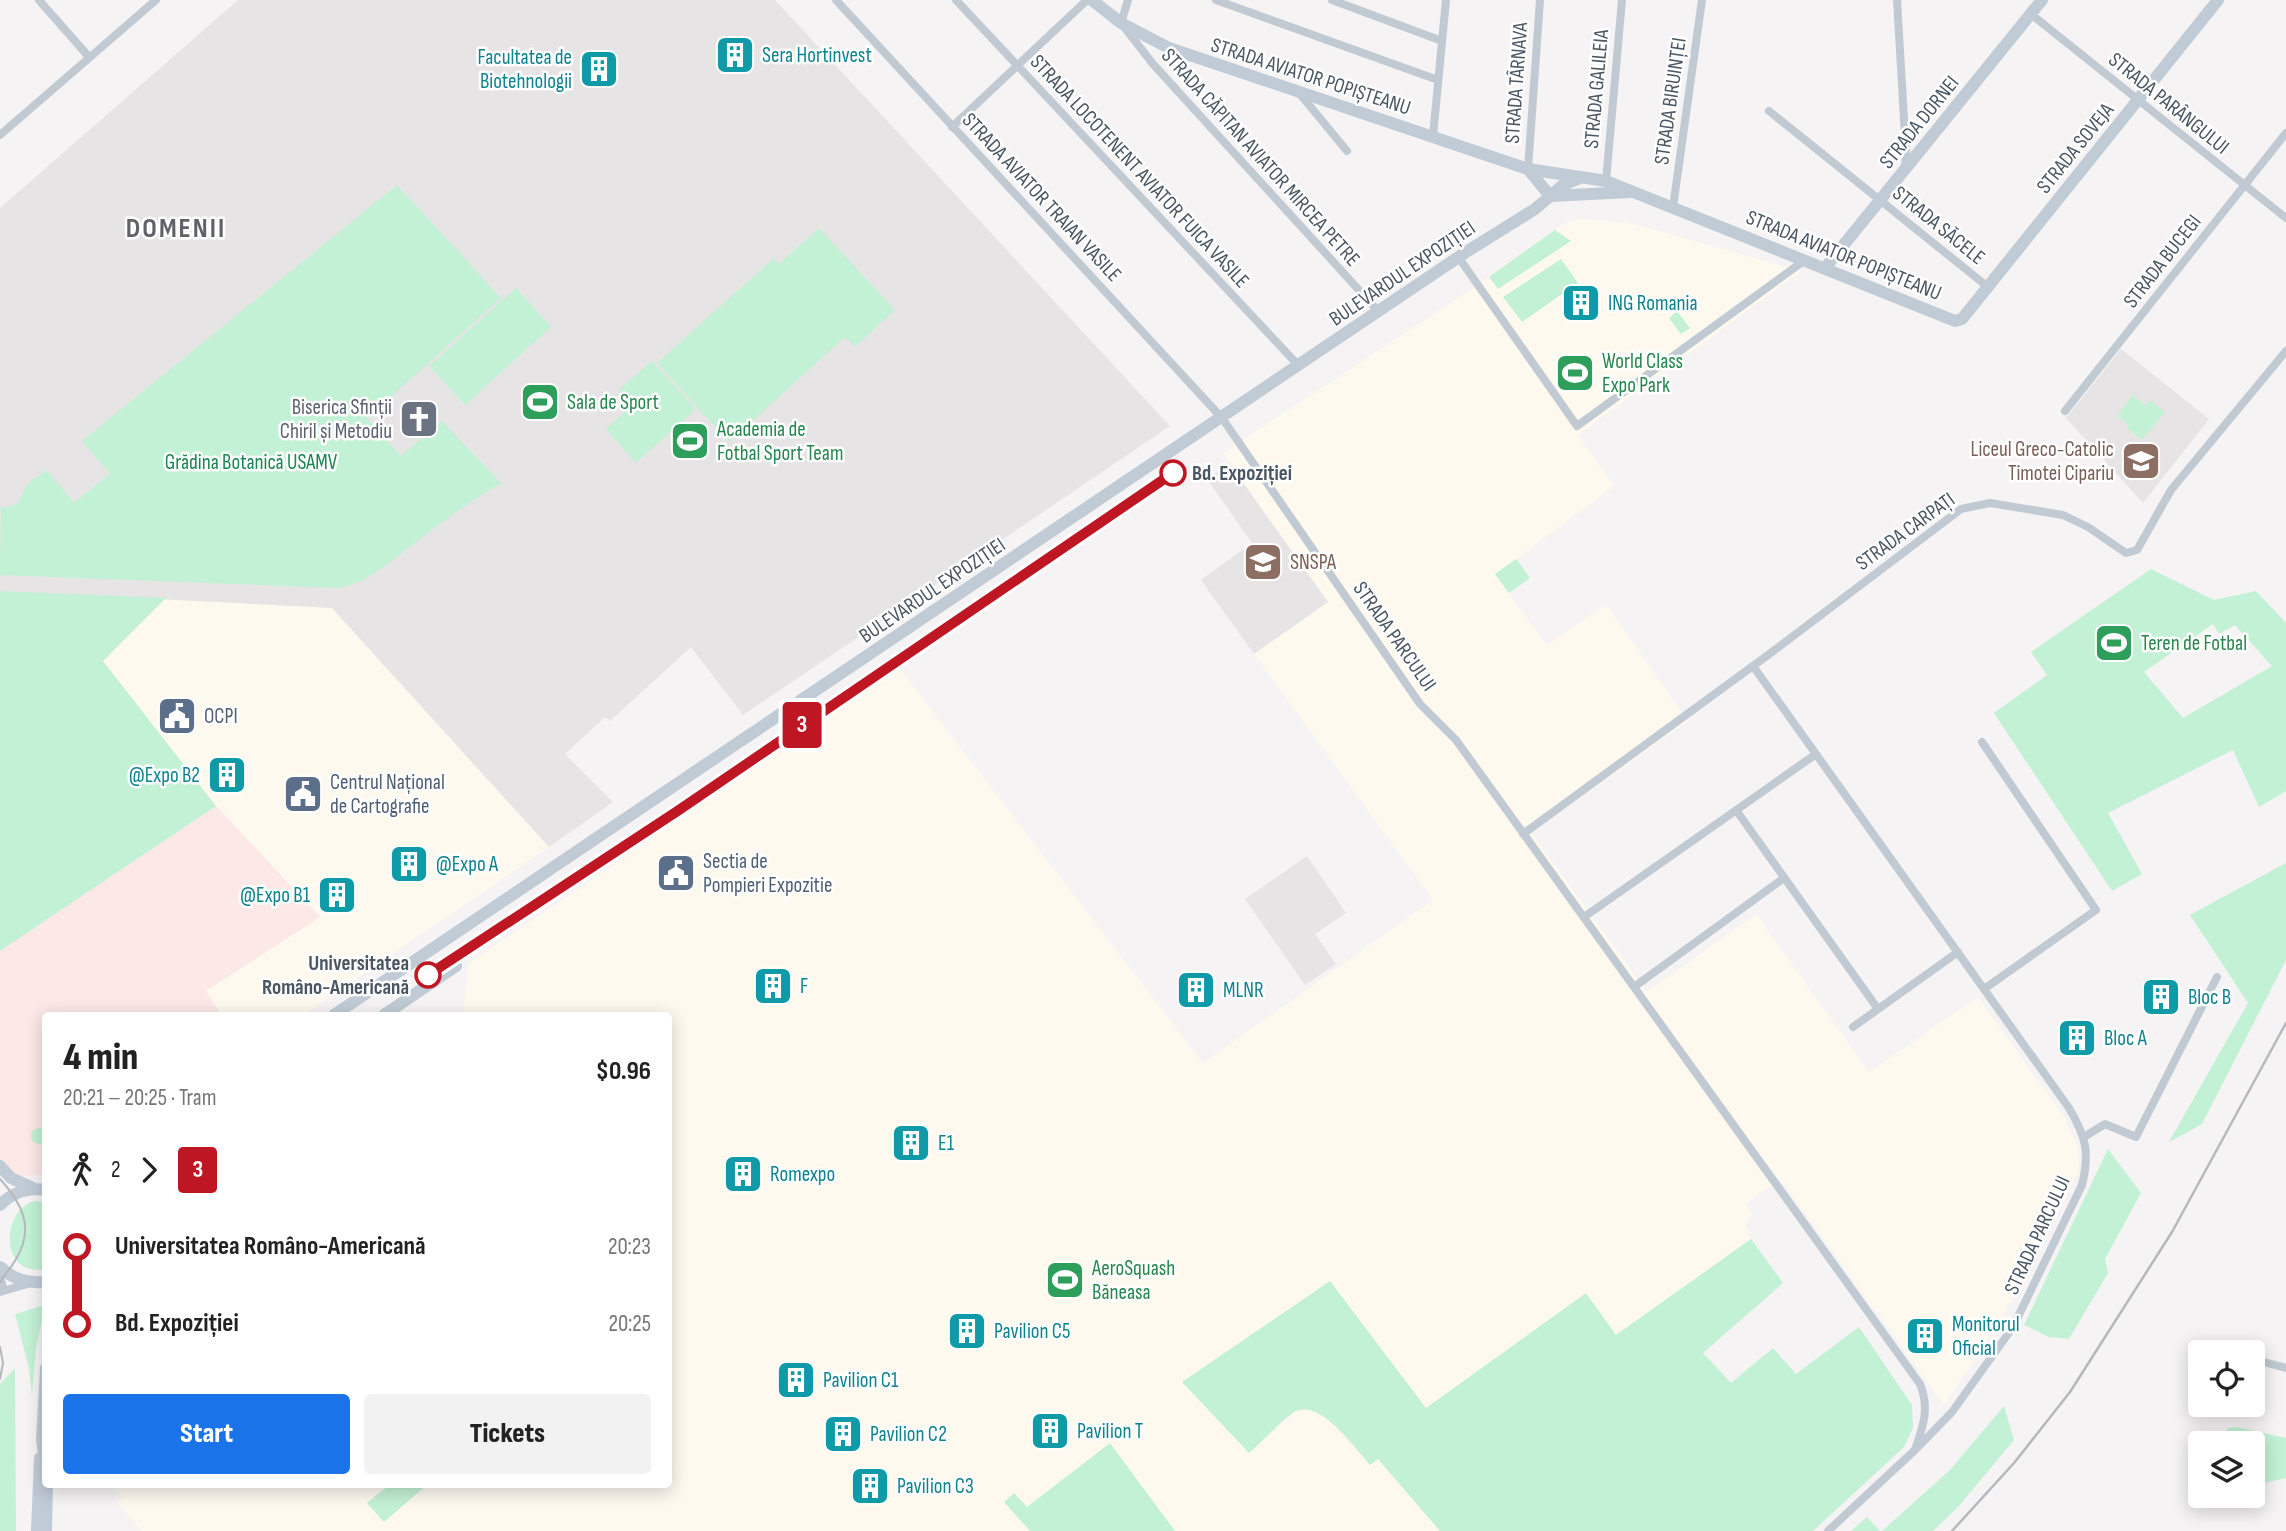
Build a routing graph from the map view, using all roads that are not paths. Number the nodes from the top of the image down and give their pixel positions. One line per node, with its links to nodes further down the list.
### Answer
1 (39, 0): 19 (street)
2 (156, 0): 19 (street)
3 (836, 0): 25 (street, STRADA AVIATOR TRAIAN VASILE)
4 (956, 0): 20 (street, STRADA LOCOTENENT AVIATOR FUICA VASILE)
5 (1090, 0): 17 (street, STRADA AVIATOR POPIȘTEANU); 20 (street)
6 (1128, 0): 17 (street)
7 (1216, 0): 21 (street)
8 (1332, 0): 18 (street)
9 (1446, 0): 18 (street)
10 (1539, 0): 30 (street, STRADA TÂRNAVA)
11 (1622, 0): 34 (street, STRADA GALILEIA)
12 (1702, 0): 39 (street, STRADA BIRUINȚEI)
13 (1897, 0): 32 (street)
14 (2042, 0): 16 (street, STRADA DORNEI)
15 (2218, 0): 23 (street, STRADA SOVEJA)
16 (2031, 14): 23 (street, STRADA PARÂNGULUI); 32 (street, STRADA DORNEI)
17 (1121, 23): 22 (street, STRADA AVIATOR POPIȘTEANU); 45 (street, STRADA CĂPITAN AVIATOR MIRCEA PETRE)
18 (1442, 41): 21 (street)
19 (89, 57): 27 (street)
20 (1016, 66): 25 (street); 48 (street, STRADA LOCOTENENT AVIATOR FUICA VASILE)
21 (1438, 80): 28 (street)
22 (1298, 91): 28 (street, STRADA AVIATOR POPIȘTEANU); 29 (street)
23 (2138, 100): 35 (street, STRADA PARÂNGULUI); 44 (street, STRADA SOVEJA)
24 (1769, 111): 38 (street, STRADA SĂCELE)
25 (952, 127): 50 (street, STRADA AVIATOR TRAIAN VASILE)
26 (2286, 133): 35 (street, STRADA BUCEGI)
27 (0, 135)
28 (1433, 136): 30 (street, STRADA AVIATOR POPIȘTEANU)
29 (1347, 151)
30 (1528, 169): 31 (street, STRADA AVIATOR POPIȘTEANU); 37 (street)
31 (1549, 171): 33 (street, STRADA AVIATOR POPIȘTEANU); 37 (street)
32 (1904, 171): 38 (street, STRADA DORNEI)
33 (1580, 178): 34 (street, STRADA AVIATOR POPIȘTEANU); 37 (street, BULEVARDUL EXPOZIȚIEI)
34 (1606, 181): 36 (street, STRADA AVIATOR POPIȘTEANU)
35 (2244, 185): 40 (street, STRADA PARÂNGULUI); 49 (street, STRADA BUCEGI)
36 (1634, 191): 37 (street, STRADA AVIATOR POPIȘTEANU); 39 (street, STRADA AVIATOR POPIȘTEANU)
37 (1550, 196): 41 (street, BULEVARDUL EXPOZIȚIEI)
38 (1880, 200): 43 (street, STRADA DORNEI); 44 (street, STRADA SĂCELE)
39 (1673, 207): 42 (street, STRADA AVIATOR POPIȘTEANU)
40 (2286, 218)
41 (1459, 258): 42 (street); 45 (street, BULEVARDUL EXPOZIȚIEI)
42 (1805, 260): 43 (street, STRADA AVIATOR POPIȘTEANU)
43 (1825, 268): 46 (street, STRADA AVIATOR POPIȘTEANU)
44 (1988, 287): 46 (street, STRADA SOVEJA)
45 (1379, 312): 48 (street, BULEVARDUL EXPOZIȚIEI)
46 (1962, 319)
47 (2286, 351): 51 (street, STRADA CARPAȚI)
48 (1299, 366): 50 (street, BULEVARDUL EXPOZIȚIEI)
49 (2065, 411)
50 (1222, 418): 55 (street, STRADA PARCULUI); 64 (street, BULEVARDUL EXPOZIȚIEI)
51 (1753, 666): 53 (street, STRADA PARCULUI); 55 (street)
52 (1982, 742): 62 (street)
53 (1816, 754): 54 (street); 58 (street, STRADA PARCULUI)
54 (1736, 810): 56 (street); 57 (street)
55 (1523, 834): 57 (street, STRADA PARCULUI)
56 (1784, 878): 61 (street); 63 (street)
57 (1584, 918): 61 (street, STRADA PARCULUI)
58 (1958, 952): 62 (street, STRADA PARCULUI); 63 (street)
59 (456, 965): 65 (street)
60 (2217, 977): 67 (street)
61 (1634, 987): 78 (street, STRADA PARCULUI)
62 (1984, 989): 67 (street, STRADA PARCULUI)
63 (1878, 1009): 66 (street)
64 (338, 1012)
65 (388, 1012)
66 (1853, 1027)
67 (2084, 1138): 78 (street, STRADA PARCULUI)
68 (0, 1166): 69 (street)
69 (39, 1189): 70 (street)
70 (0, 1205)
71 (0, 1267): 73 (street)
72 (0, 1277): 74 (street)
73 (39, 1282): 74 (street)
74 (2, 1292)
75 (2265, 1362): 76 (street)
76 (2286, 1368)
77 (42, 1446): 80 (street)
78 (1915, 1451): 82 (street, STRADA PARCULUI)
79 (47, 1488): 81 (street)
80 (37, 1531)
81 (46, 1531)
82 (1828, 1531)

